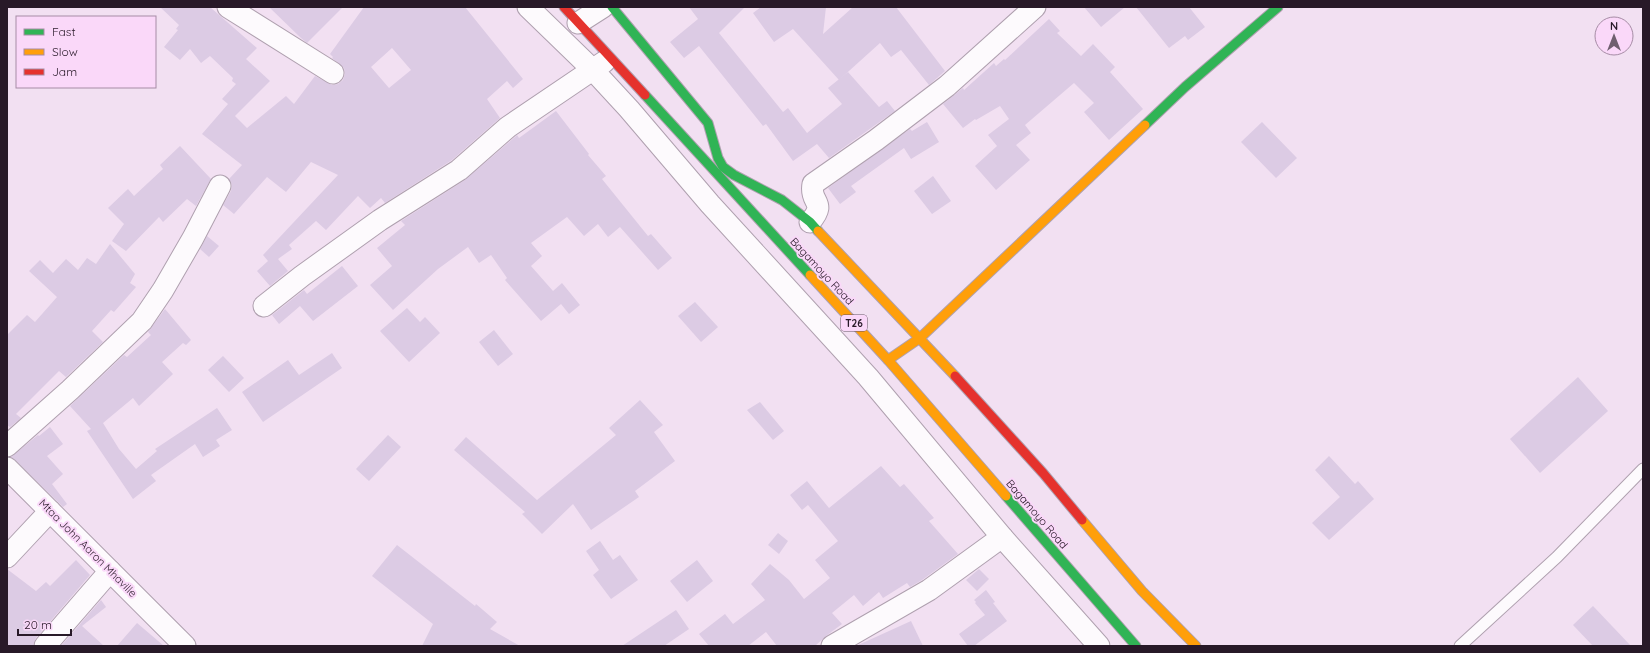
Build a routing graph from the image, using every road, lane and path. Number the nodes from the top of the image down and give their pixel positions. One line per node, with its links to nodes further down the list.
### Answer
1 (228, 7): 10 (street)
2 (528, 7): 9 (street)
3 (564, 7): 8 (main road, Bagamoyo Road / T26)
4 (603, 7): 8 (street)
5 (612, 7): 11 (main road)
6 (1036, 7): 13 (street)
7 (1278, 7): 15 (main road)
8 (578, 23): 9 (main road, Bagamoyo Road / T26)
9 (602, 64): 11 (main road, Bagamoyo Road / T26); 14 (street); 21 (street)
10 (333, 73)
11 (719, 169): 13 (main road); 16 (main road, Bagamoyo Road / T26)
12 (220, 186): 17 (street)
13 (810, 222): 15 (main road)
14 (264, 306)
15 (920, 338): 16 (main road); 29 (main road)
16 (888, 360): 28 (main road, Bagamoyo Road / T26)
17 (7, 446)
18 (7, 468): 20 (street, Mtaa John Aaron Mhaville)
19 (1643, 469): 30 (lane)
20 (50, 511): 22 (street); 23 (street, Mtaa John Aaron Mhaville)
21 (1002, 538): 26 (street); 27 (street)
22 (7, 557)
23 (110, 570): 24 (street); 25 (street, Mtaa John Aaron Mhaville)
24 (45, 646)
25 (185, 646)
26 (832, 646)
27 (1099, 646)
28 (1136, 646)
29 (1196, 646)
30 (1460, 646)

